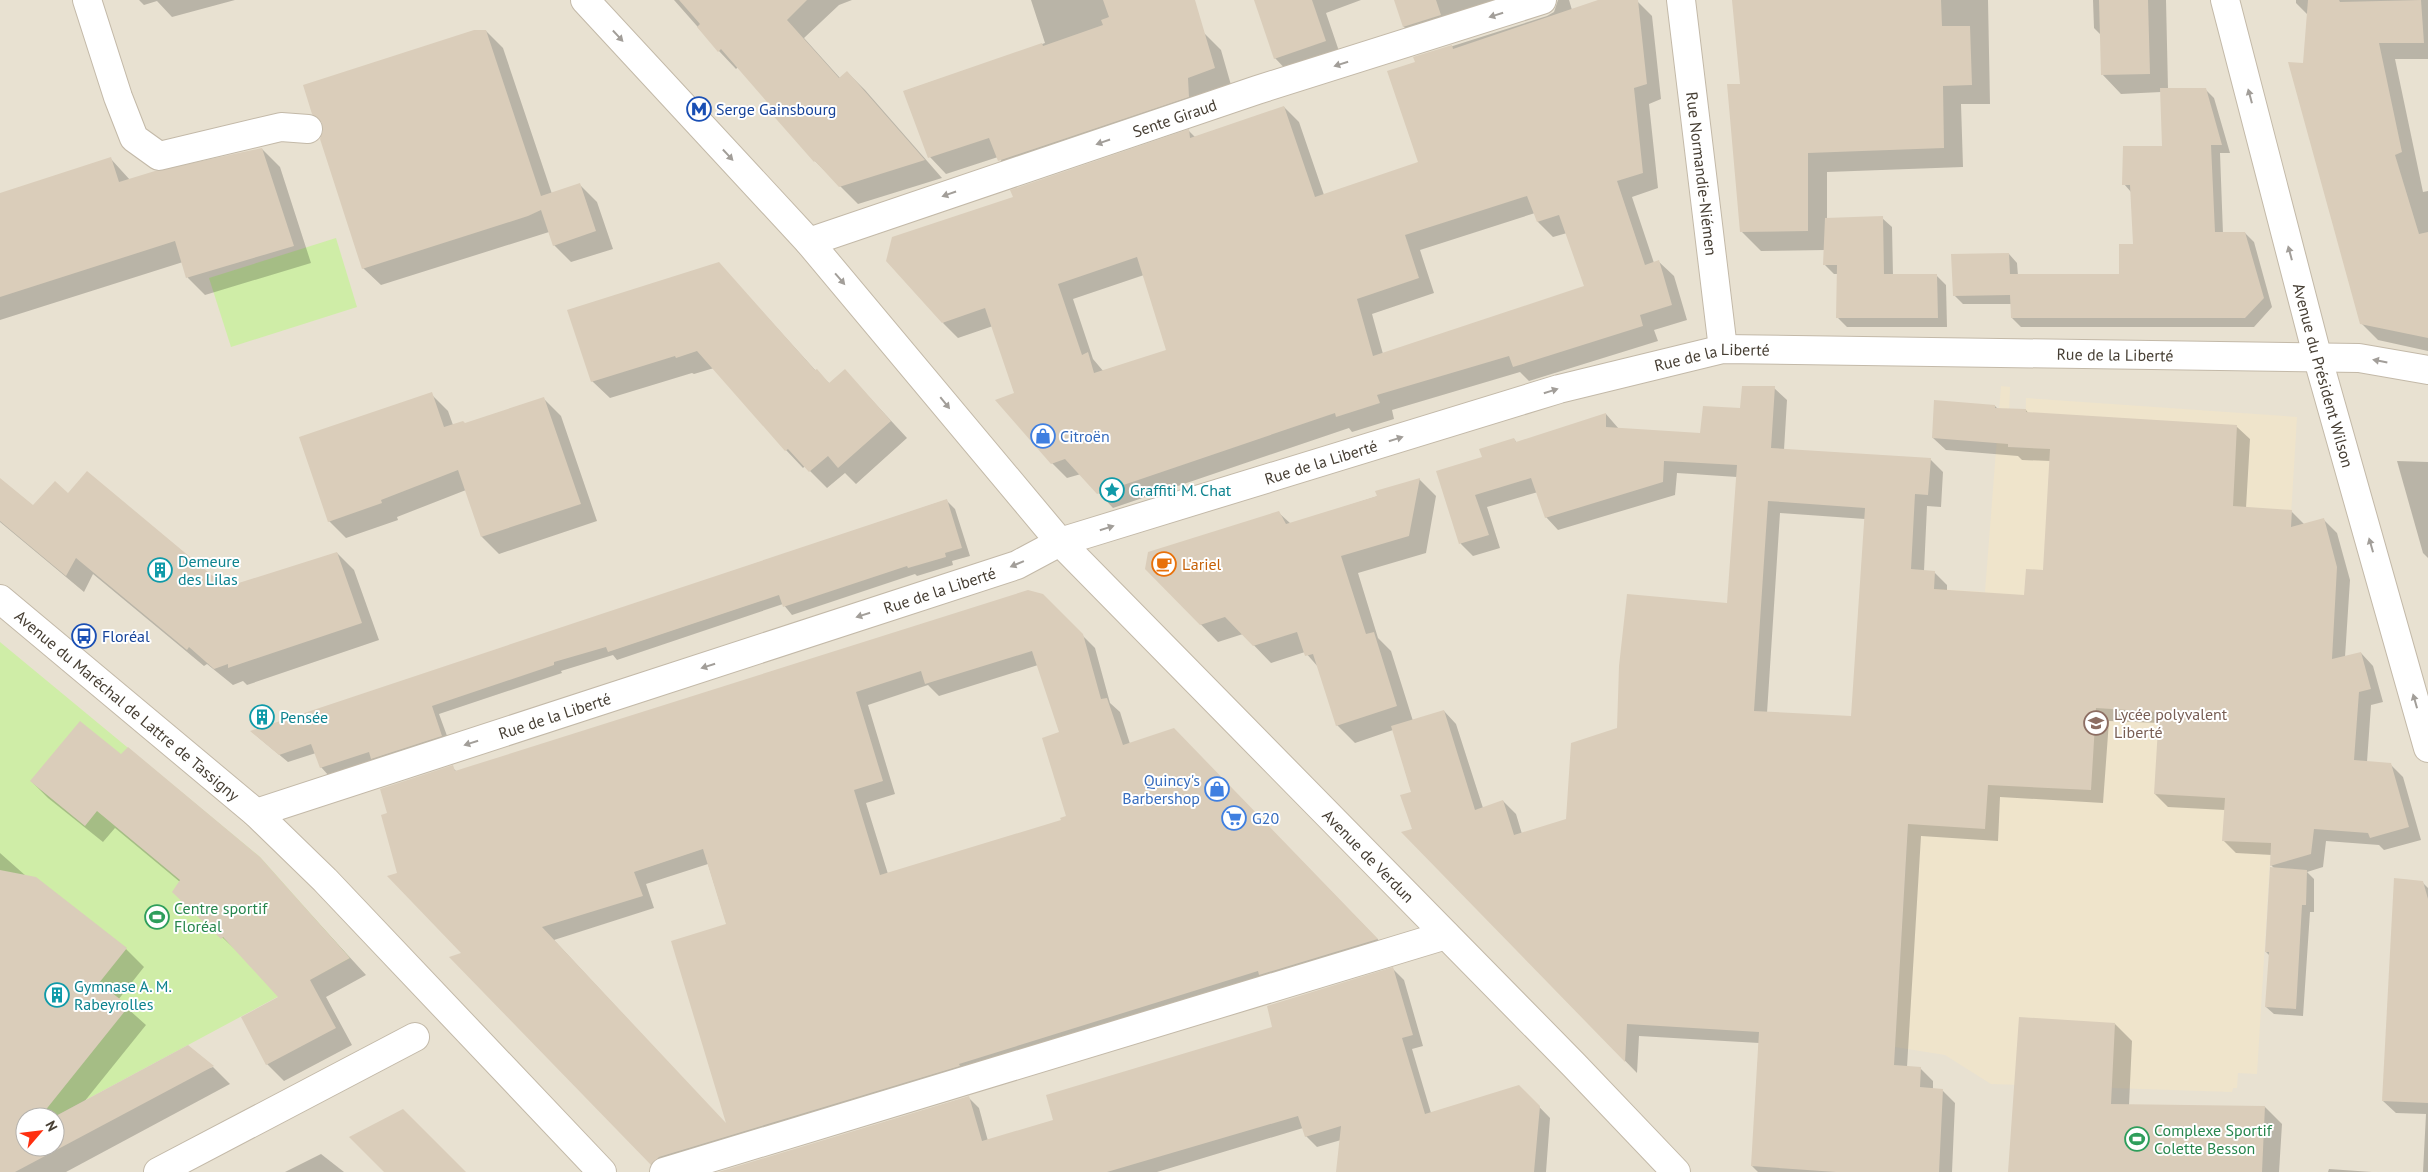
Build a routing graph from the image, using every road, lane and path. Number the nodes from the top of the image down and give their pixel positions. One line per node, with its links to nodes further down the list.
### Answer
1 (87, 0): 6 (street)
2 (585, 0): 7 (street, Avenue de Verdun, one-way to 7)
3 (1542, 0): 7 (street, Sente Giraud, one-way to 7)
4 (1681, 0): 8 (street, Rue Normandie-Niémen)
5 (2225, 0): 9 (street, Avenue du Président Wilson, one-way to 5)
6 (308, 130)
7 (808, 242): 11 (street, Avenue de Verdun, one-way to 11)
8 (1723, 349): 9 (street, Rue de la Liberté); 11 (street, Rue de la Liberté, one-way to 8)
9 (2318, 358): 10 (street, Rue de la Liberté, one-way to 9); 13 (street, Avenue du Président Wilson, one-way to 9)
10 (2428, 370)
11 (1060, 542): 14 (street, Rue de la Liberté, one-way to 14); 15 (street, Avenue de Verdun)
12 (0, 599): 14 (street, Avenue du Maréchal de Lattre de Tassigny)
13 (2428, 748)
14 (256, 813): 18 (street, Avenue du Maréchal de Lattre de Tassigny)
15 (1446, 935): 19 (street); 20 (street, Avenue de Verdun)
16 (415, 1037): 17 (street)
17 (158, 1172)
18 (602, 1172)
19 (664, 1172)
20 (1676, 1172)

